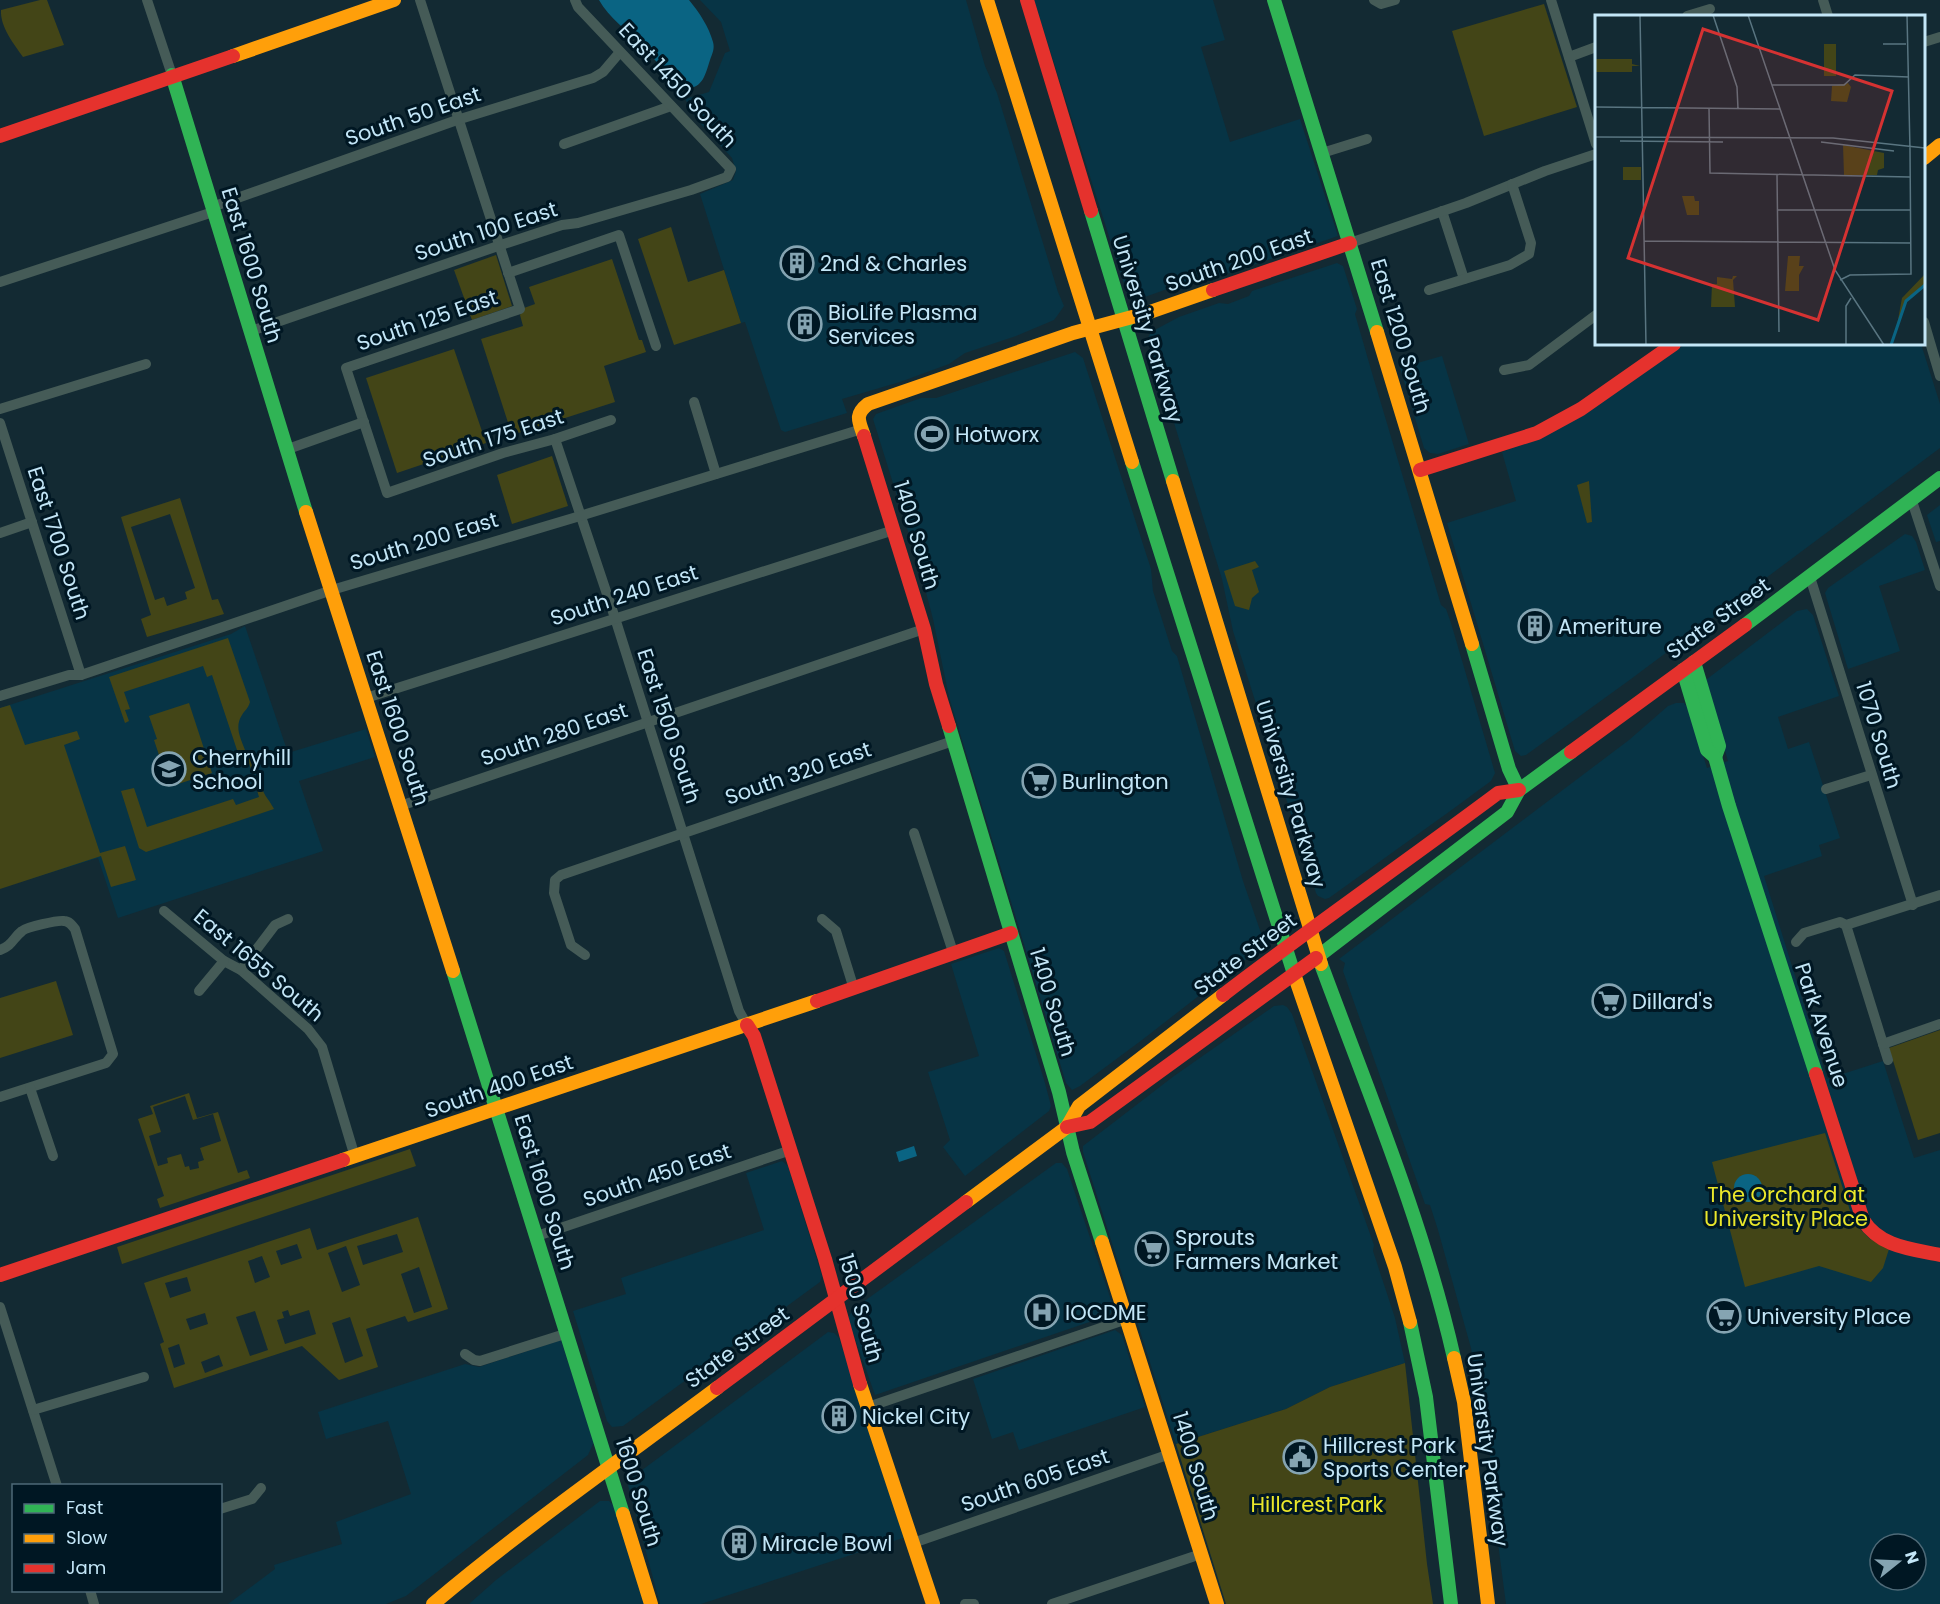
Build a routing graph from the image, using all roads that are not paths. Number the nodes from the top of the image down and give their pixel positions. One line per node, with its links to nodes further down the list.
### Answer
1 (147, 0): 20 (street)
2 (394, 0): 20 (street)
3 (420, 0): 22 (street)
4 (575, 0): 18 (street, East 1450 South)
5 (987, 0): 44 (street)
6 (1027, 0): 42 (street, University Parkway)
7 (1274, 0): 28 (street, East 1200 South)
8 (1374, 0): 9 (street)
9 (1395, 0)
10 (1551, 0): 19 (street)
11 (1823, 0): 14 (street)
12 (1710, 9): 13 (street)
13 (1690, 15)
14 (1828, 15)
15 (1940, 37): 16 (street)
16 (1925, 41)
17 (1595, 47): 19 (street)
18 (620, 52): 21 (street, East 1450 South); 22 (street, South 50 East)
19 (1569, 57): 25 (street)
20 (172, 75): 23 (street); 33 (street, East 1600 South)
21 (671, 106): 26 (street); 31 (street, East 1450 South)
22 (457, 120): 33 (street, South 50 East); 36 (street)
23 (0, 136)
24 (1367, 139): 28 (street)
25 (1595, 141)
26 (564, 144)
27 (1940, 145): 30 (street)
28 (1322, 153): 35 (street, East 1200 South)
29 (1595, 154): 32 (street, South 200 East)
30 (1925, 156)
31 (731, 169): 36 (street, South 100 East)
32 (1512, 184): 34 (street, South 200 East); 38 (street)
33 (213, 209): 39 (street, South 50 East); 45 (street, East 1600 South)
34 (1442, 212): 35 (street, South 200 East); 38 (street)
35 (1350, 243): 42 (street, South 200 East); 60 (street, East 1200 South)
36 (498, 246): 37 (street); 45 (street, South 100 East)
37 (508, 273): 46 (street); 56 (street, South 125 East)
38 (1464, 279): 40 (street)
39 (0, 282)
40 (1430, 290)
41 (1595, 316): 49 (street)
42 (1123, 320): 44 (street, South 200 East); 91 (street, University Parkway)
43 (1925, 328): 50 (street)
44 (1091, 329): 53 (street, South 200 East); 94 (street)
45 (251, 332): 59 (street, East 1600 South)
46 (656, 346)
47 (1666, 346): 60 (street)
48 (146, 364): 52 (street)
49 (1504, 370)
50 (1940, 376)
51 (694, 402): 61 (street)
52 (0, 408)
53 (860, 410): 57 (street, 1400 South)
54 (611, 420): 58 (street, South 175 East)
55 (0, 423): 65 (street, East 1700 South)
56 (364, 423): 58 (street, South 175 East); 59 (street)
57 (862, 429): 61 (street, South 200 East); 66 (street, 1400 South)
58 (555, 439): 64 (street, East 1500 South)
59 (288, 449): 70 (street, East 1600 South)
60 (1420, 470): 81 (street, East 1200 South)
61 (716, 474): 64 (street, South 200 East)
62 (1940, 478): 63 (street, State Street)
63 (1912, 501): 68 (street, State Street); 69 (street)
64 (580, 516): 70 (street, South 200 East); 71 (street, East 1500 South)
65 (32, 522): 67 (street); 74 (street, East 1700 South)
66 (894, 530): 71 (street, South 240 East); 72 (street, 1400 South)
67 (0, 533)
68 (1810, 577): 73 (street, State Street); 79 (street, 1070 South)
69 (1940, 586)
70 (332, 590): 74 (street, South 200 East); 76 (street, East 1600 South)
71 (615, 618): 76 (street, South 240 East); 77 (street, East 1500 South)
72 (924, 629): 77 (street, South 280 East); 78 (street, 1400 South)
73 (1688, 666): 81 (street, State Street); 116 (street, Park Avenue)
74 (81, 675): 75 (street, South 200 East)
75 (0, 696)
76 (366, 698): 82 (street, East 1600 South)
77 (648, 723): 82 (street, South 280 East); 83 (street, East 1500 South)
78 (953, 741): 83 (street, South 320 East); 92 (street, 1400 South)
79 (1871, 775): 80 (street); 86 (street, 1070 South)
80 (1826, 789)
81 (1519, 790): 91 (street, State Street); 98 (street, State Street)
82 (400, 806): 110 (street, East 1600 South)
83 (683, 833): 96 (street, South 320 East); 105 (street, East 1500 South)
84 (914, 833): 97 (street)
85 (1940, 895): 86 (street)
86 (1913, 905): 90 (street)
87 (164, 911): 99 (street, East 1655 South)
88 (288, 919): 100 (street)
89 (822, 919): 102 (street)
90 (1846, 925): 93 (street); 106 (street)
91 (1310, 931): 94 (street, State Street); 98 (street, University Parkway)
92 (1011, 933): 97 (street, South 400 East); 111 (street, 1400 South)
93 (1796, 942)
94 (1285, 948): 101 (street); 111 (street, State Street)
95 (0, 950): 108 (street)
96 (585, 955)
97 (954, 955): 102 (street, South 400 East)
98 (1318, 956): 101 (street, State Street); 142 (street, University Parkway)
99 (224, 961): 100 (street, East 1655 South); 103 (street)
100 (241, 970): 114 (street, East 1655 South)
101 (1293, 973): 111 (street, State Street); 141 (street)
102 (854, 989): 105 (street, South 400 East)
103 (199, 991)
104 (1940, 1024): 106 (street)
105 (747, 1025): 110 (street, South 400 East); 112 (street, 1500 South)
106 (1883, 1044): 107 (street)
107 (1888, 1060)
108 (30, 1088): 109 (street); 113 (street)
109 (0, 1097)
110 (497, 1109): 114 (street, South 400 East); 115 (street, East 1600 South)
111 (1067, 1127): 118 (street, State Street); 120 (street, 1400 South)
112 (791, 1150): 115 (street, South 450 East); 118 (street, 1500 South)
113 (52, 1156)
114 (355, 1157): 117 (street, South 400 East)
115 (537, 1236): 121 (street, East 1600 South)
116 (1940, 1255)
117 (0, 1275)
118 (836, 1300): 125 (street, 1500 South); 128 (street, State Street)
119 (0, 1307): 126 (street)
120 (1126, 1318): 125 (street); 127 (street, 1400 South)
121 (568, 1333): 122 (street); 124 (street, East 1600 South)
122 (465, 1353)
123 (144, 1377): 126 (street)
124 (586, 1393): 128 (street, 1600 South)
125 (868, 1407): 132 (street, 1500 South)
126 (33, 1410): 129 (street)
127 (1170, 1454): 132 (street, South 605 East); 133 (street, 1400 South)
128 (609, 1469): 134 (street, State Street); 135 (street, 1600 South)
129 (57, 1484)
130 (261, 1488): 131 (street)
131 (222, 1508)
132 (913, 1543): 136 (street, 1500 South)
133 (1201, 1554): 139 (street); 140 (street, 1400 South)
134 (433, 1604)
135 (651, 1604)
136 (933, 1604)
137 (965, 1604): 138 (street)
138 (974, 1604)
139 (1052, 1604)
140 (1216, 1604)
141 (1451, 1604)
142 (1488, 1604)

